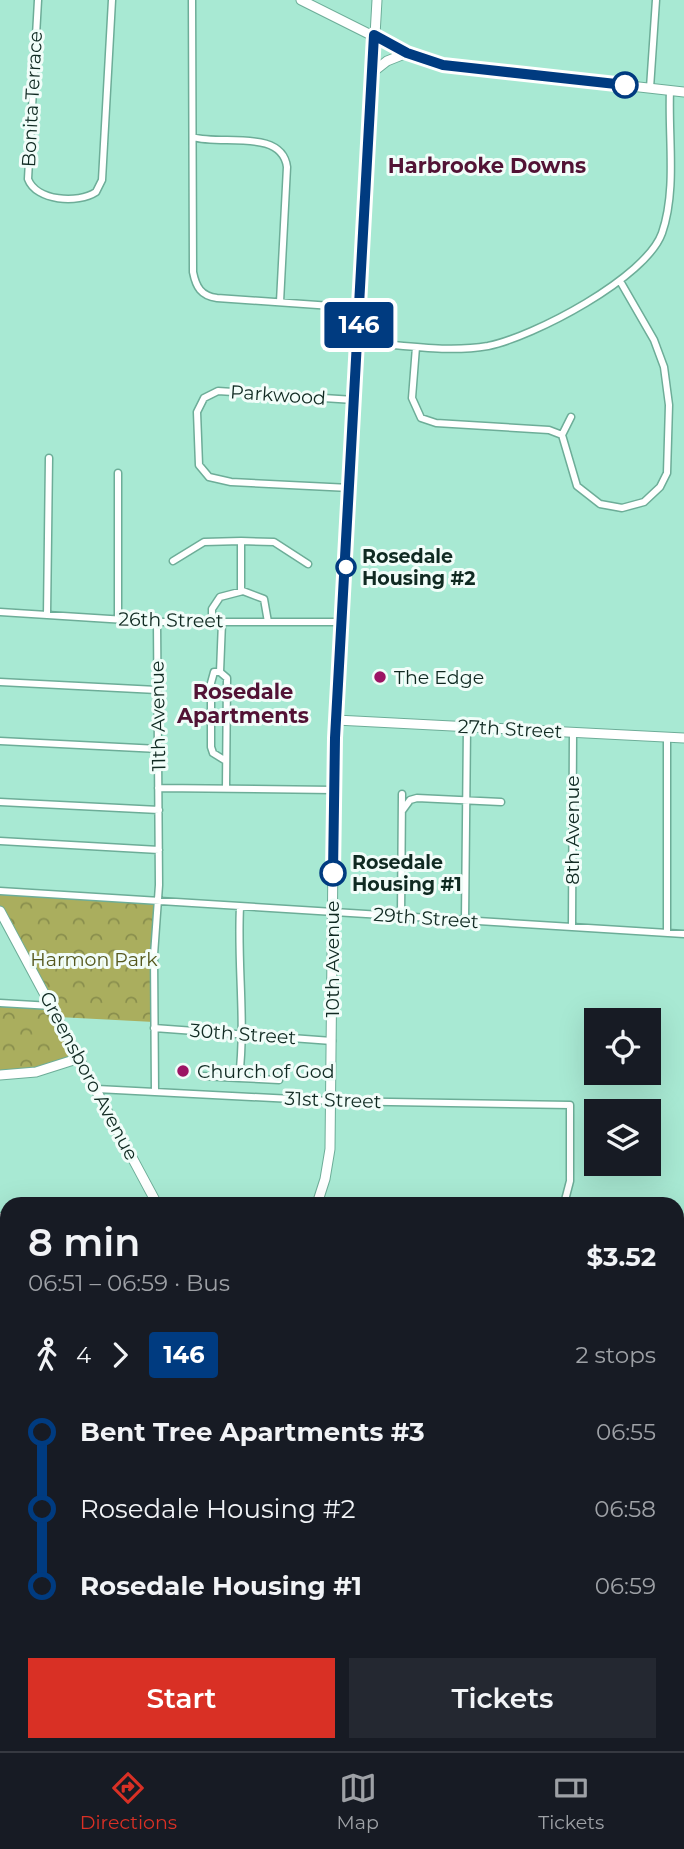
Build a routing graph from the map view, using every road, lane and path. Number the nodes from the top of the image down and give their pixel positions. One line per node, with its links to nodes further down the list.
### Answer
1 (38, 0): 2 (street, Bonita Terrace)
2 (113, 0)
3 (192, 0): 13 (street)
4 (302, 0): 7 (main road)
5 (377, 0): 7 (main road, 10th Avenue)
6 (656, 0): 10 (street)
7 (374, 35): 8 (main road); 9 (main road, 10th Avenue)
8 (407, 53): 9 (main road); 10 (main road)
9 (373, 72): 16 (main road, 10th Avenue)
10 (650, 88): 11 (main road)
11 (670, 91): 12 (main road); 14 (street)
12 (684, 92)
13 (193, 138): 15 (street); 15 (street)
14 (620, 281): 18 (street); 21 (street)
15 (280, 302): 16 (street)
16 (360, 308): 19 (main road, 10th Avenue)
17 (382, 344): 18 (street)
18 (416, 347): 21 (street)
19 (354, 400): 24 (main road, 10th Avenue); 24 (street, Parkwood)
20 (571, 417): 21 (street)
21 (562, 435)
22 (49, 458): 30 (street)
23 (118, 473): 31 (street)
24 (350, 488): 36 (main road, 10th Avenue)
25 (241, 541): 26 (street); 27 (street); 28 (street)
26 (173, 561)
27 (309, 564)
28 (241, 591): 33 (street); 35 (street)
29 (0, 612): 30 (street, 26th Street)
30 (47, 615): 31 (street, 26th Street)
31 (118, 620): 32 (street, 26th Street)
32 (157, 622): 33 (street, 26th Street); 39 (street, 11th Avenue)
33 (212, 622): 34 (street, 26th Street)
34 (222, 622): 35 (street, 26th Street); 37 (street)
35 (268, 622): 36 (street, 26th Street)
36 (342, 622): 40 (main road, 10th Avenue)
37 (220, 672): 47 (street); 47 (street)
38 (0, 682): 39 (street)
39 (157, 690): 46 (street, 11th Avenue)
40 (337, 720): 41 (main road, 27th Street); 50 (main road, 10th Avenue)
41 (467, 727): 42 (main road, 27th Street); 52 (street)
42 (573, 733): 43 (main road, 27th Street); 66 (street, 8th Avenue)
43 (667, 737): 44 (main road, 27th Street); 67 (street)
44 (684, 738)
45 (0, 741): 46 (street)
46 (159, 749): 48 (street, 11th Avenue)
47 (226, 761): 49 (street)
48 (158, 788): 49 (street); 55 (street, 11th Avenue)
49 (226, 788): 50 (street)
50 (334, 790): 63 (main road, 10th Avenue)
51 (402, 793): 56 (street)
52 (467, 799): 54 (street); 56 (street); 65 (street)
53 (0, 802): 55 (street)
54 (501, 802)
55 (159, 810): 58 (street, 11th Avenue)
56 (401, 813): 64 (street)
57 (0, 841): 58 (street)
58 (159, 850): 60 (street)
59 (0, 891): 60 (street, 29th Street)
60 (157, 901): 61 (street, 29th Street); 71 (street)
61 (240, 907): 63 (street, 29th Street); 72 (street)
62 (0, 911): 70 (main road, Greensboro Avenue)
63 (333, 912): 64 (street, 29th Street); 73 (main road, 10th Avenue)
64 (401, 915): 65 (street, 29th Street)
65 (466, 920): 66 (street, 29th Street)
66 (572, 928): 67 (street, 29th Street)
67 (667, 933): 68 (street, 29th Street)
68 (684, 934)
69 (0, 1003): 70 (street)
70 (52, 1006): 74 (main road, Greensboro Avenue)
71 (154, 1028): 72 (street, 30th Street); 80 (street)
72 (244, 1034): 73 (street, 30th Street); 77 (street)
73 (332, 1041): 81 (main road, 10th Avenue)
74 (80, 1058): 75 (main road); 79 (main road, Greensboro Avenue)
75 (0, 1075)
76 (202, 1076): 77 (street)
77 (239, 1078): 78 (street)
78 (279, 1080)
79 (97, 1089): 80 (street, 31st Street); 82 (main road, Greensboro Avenue)
80 (155, 1091): 81 (street, 31st Street)
81 (331, 1101): 83 (main road, 10th Avenue); 84 (street, 31st Street)
82 (153, 1197)
83 (319, 1197)
84 (566, 1197)

